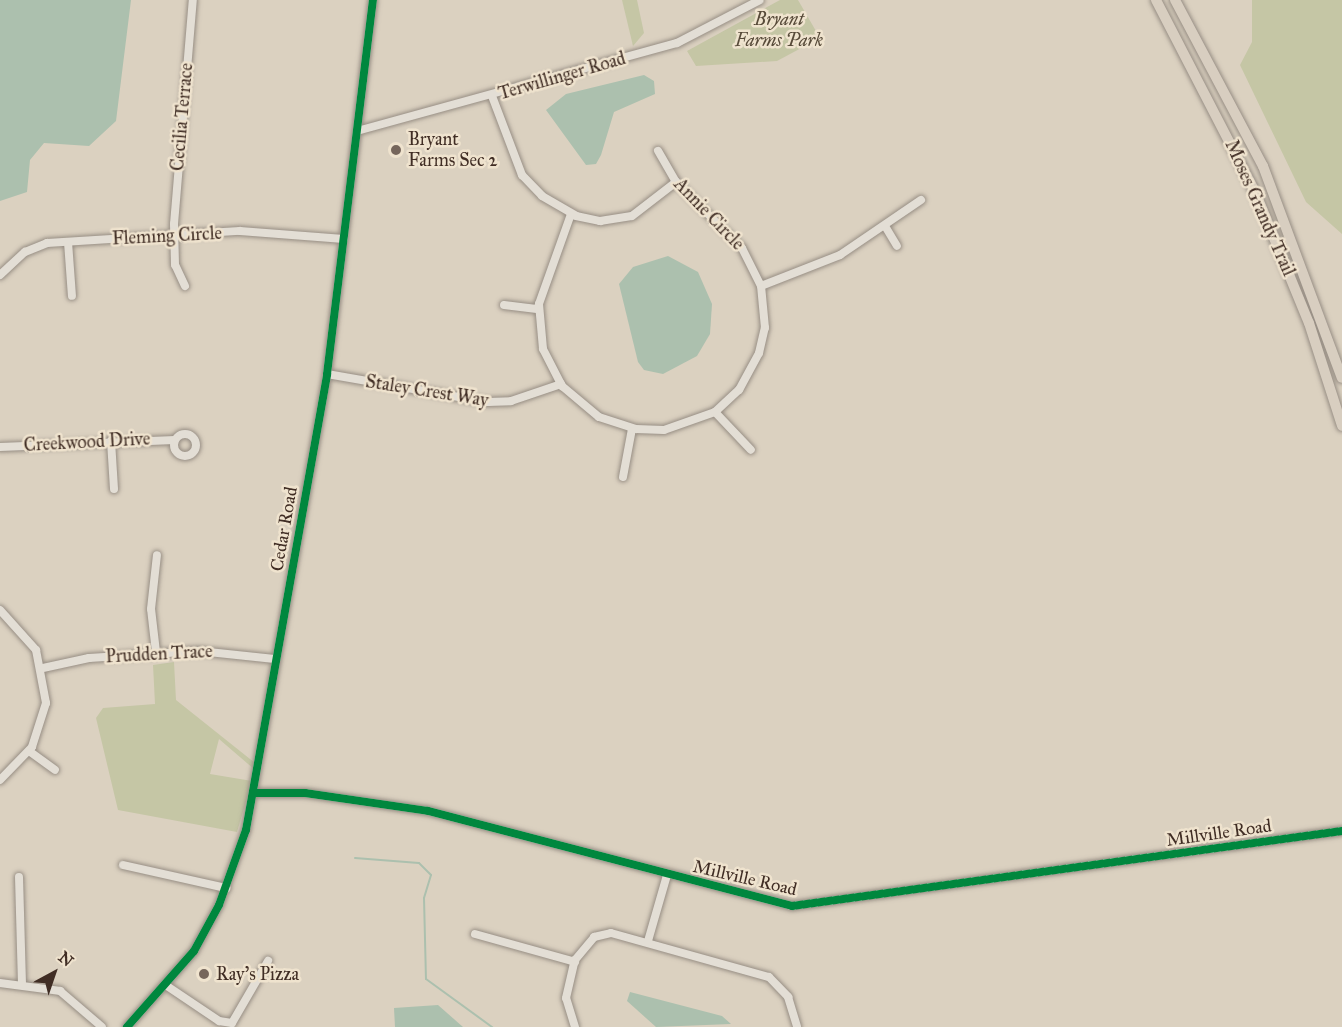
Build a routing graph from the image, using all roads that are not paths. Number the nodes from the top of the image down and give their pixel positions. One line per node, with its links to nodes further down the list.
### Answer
1 (193, 0): 13 (street, Cecilia Terrace)
2 (373, 0): 7 (street, Cedar Road)
3 (760, 0): 6 (street, Terwillinger Road)
4 (1156, 0): 27 (main road, Moses Grandy Trail)
5 (1175, 0): 24 (main road, Moses Grandy Trail)
6 (492, 96): 7 (street, Terwillinger Road); 11 (street)
7 (357, 131): 14 (street, Cedar Road)
8 (658, 151): 9 (street, Annie Circle)
9 (676, 182): 11 (street); 19 (street, Annie Circle)
10 (921, 200): 12 (street)
11 (571, 214): 22 (street, Annie Circle)
12 (885, 226): 16 (street); 19 (street)
13 (174, 234): 14 (street, Fleming Circle); 15 (street, Fleming Circle); 18 (street, Cecilia Terrace)
14 (344, 239): 23 (street, Cedar Road)
15 (69, 242): 17 (street, Fleming Circle); 20 (street)
16 (897, 246)
17 (0, 275)
18 (185, 286)
19 (761, 286): 26 (street, Annie Circle)
20 (72, 296)
21 (504, 305): 22 (street)
22 (539, 309): 25 (street, Annie Circle)
23 (327, 374): 25 (street, Staley Crest Way); 38 (street, Cedar Road)
24 (1342, 378)
25 (561, 384): 28 (street, Annie Circle)
26 (715, 412): 28 (street, Annie Circle); 32 (street)
27 (1342, 426)
28 (632, 429): 33 (street)
29 (175, 440): 30 (street, Creekwood Drive)
30 (111, 441): 31 (street, Creekwood Drive); 34 (street)
31 (0, 447)
32 (751, 450)
33 (623, 477)
34 (114, 489)
35 (157, 555): 37 (street)
36 (0, 610): 39 (street)
37 (156, 652): 38 (street, Prudden Trace); 39 (street, Prudden Trace)
38 (275, 659): 43 (street, Cedar Road)
39 (43, 668): 40 (street)
40 (29, 751): 41 (street); 42 (street)
41 (55, 770)
42 (0, 780)
43 (254, 793): 46 (street, Millville Road); 48 (street, Cedar Road)
44 (1342, 831): 46 (street, Millville Road)
45 (123, 865): 48 (street)
46 (667, 875): 50 (street)
47 (19, 877): 54 (street)
48 (226, 888): 55 (street, Cedar Road)
49 (475, 934): 52 (street)
50 (648, 941): 52 (street); 59 (street)
51 (268, 961): 55 (street)
52 (574, 962): 58 (street)
53 (0, 983): 54 (street)
54 (22, 985): 56 (street)
55 (167, 986): 57 (street, Cedar Road)
56 (102, 1027)
57 (127, 1027)
58 (575, 1027)
59 (797, 1027)

